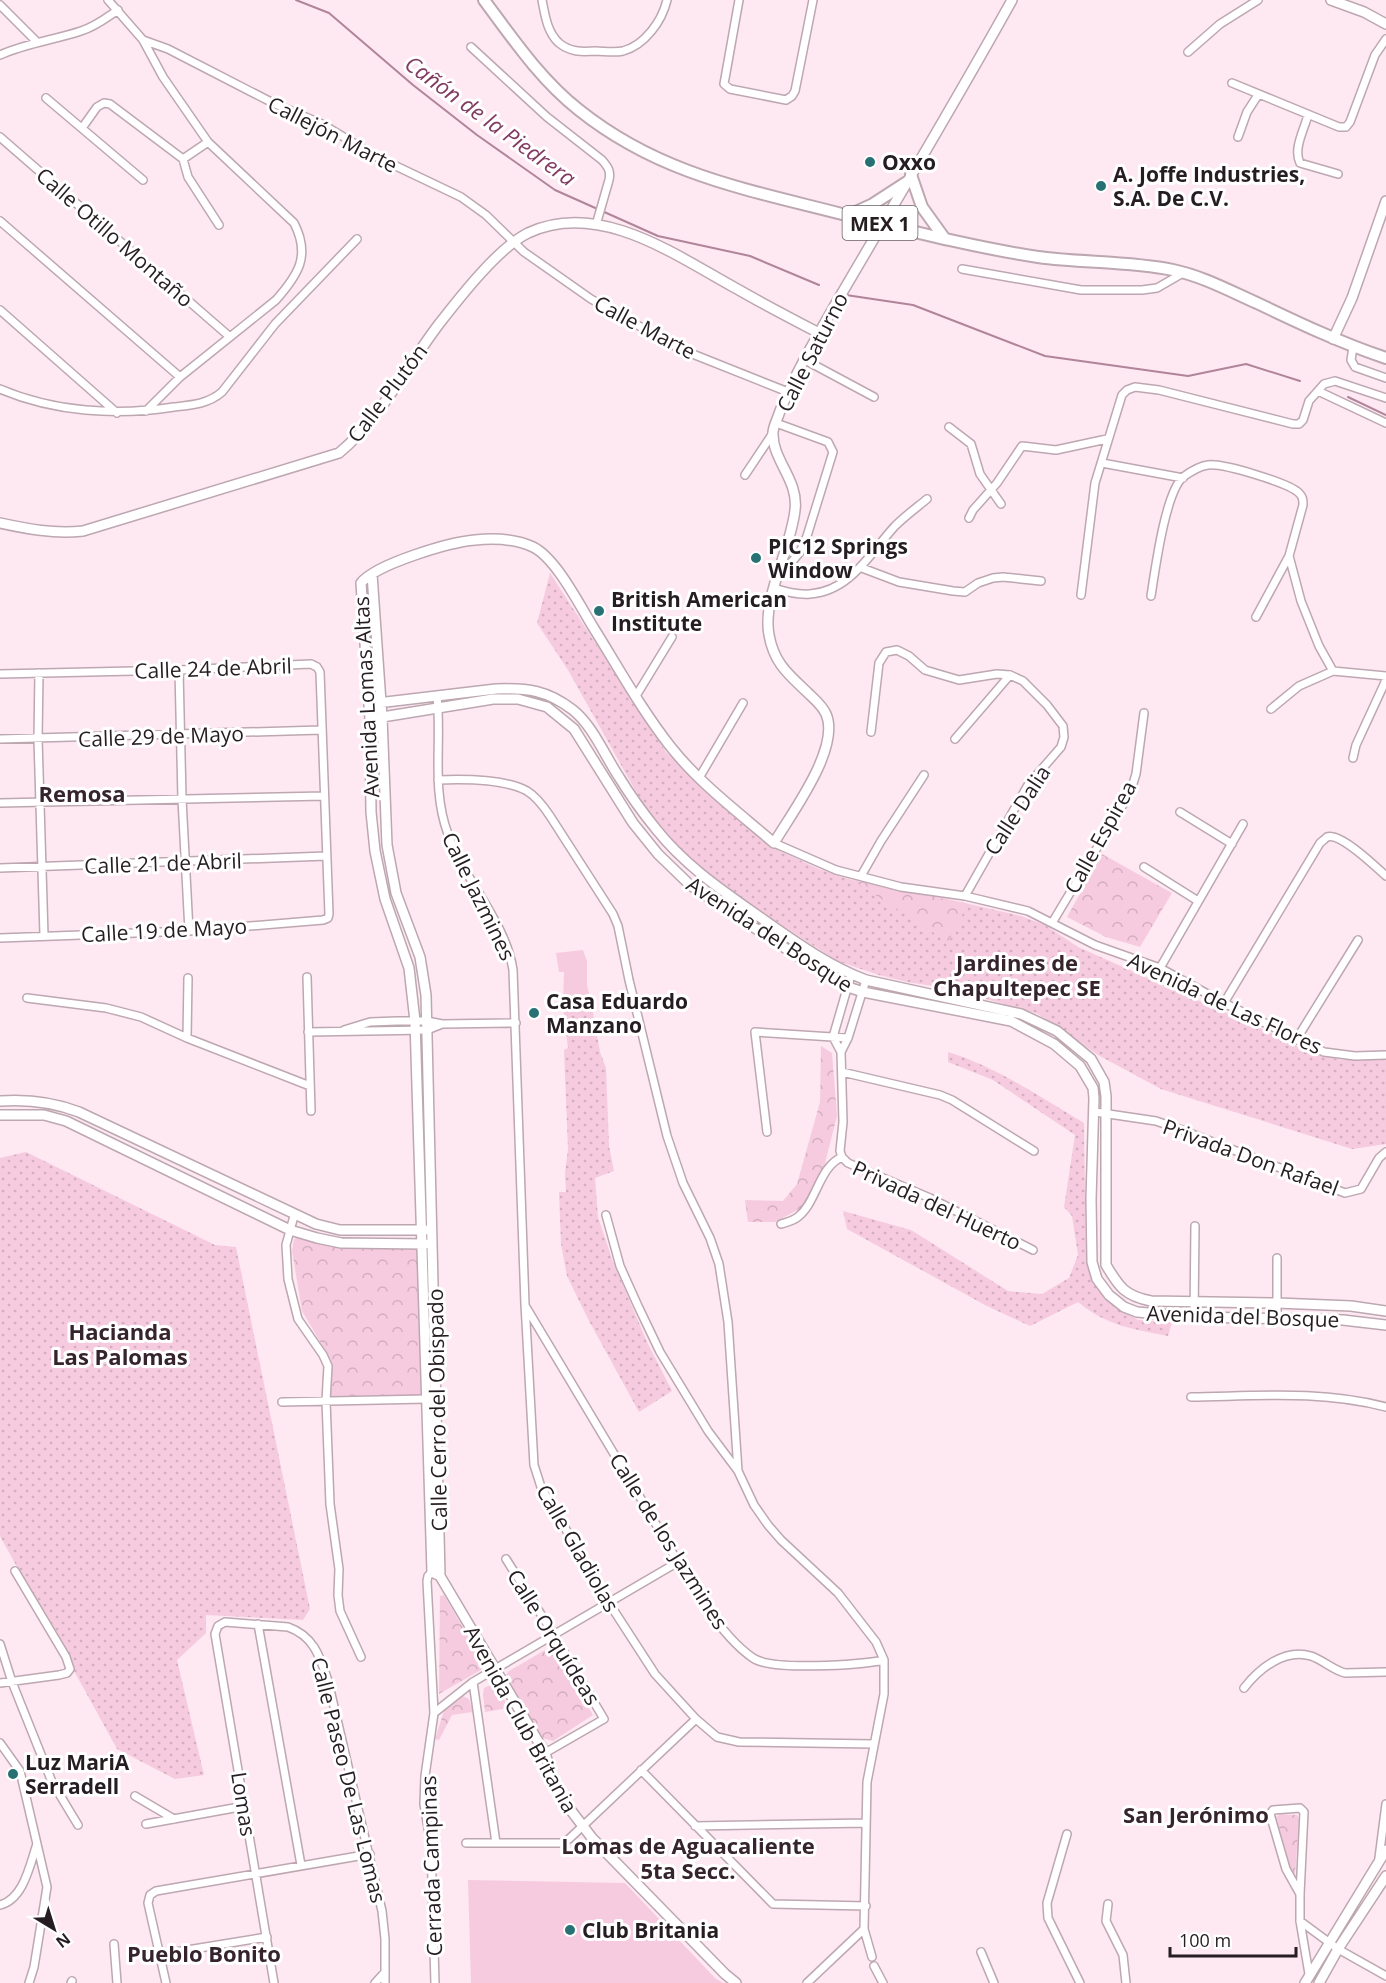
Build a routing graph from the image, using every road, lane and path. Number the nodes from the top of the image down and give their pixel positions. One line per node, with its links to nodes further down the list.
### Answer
1 (108, 0): 11 (street)
2 (484, 0): 32 (main road, MEX 1)
3 (542, 0): 4 (street)
4 (668, 0)
5 (739, 0): 6 (street)
6 (813, 0)
7 (1012, 0): 29 (main road, Calle Saturno)
8 (1258, 0): 17 (street)
9 (1331, 0): 12 (main road)
10 (0, 5): 15 (street)
11 (118, 10): 14 (street); 15 (street)
12 (1386, 24)
13 (1386, 39): 22 (street)
14 (143, 40): 26 (street); 39 (street, Callejón Marte)
15 (36, 41): 18 (street)
16 (471, 47): 36 (street)
17 (1188, 52)
18 (0, 55)
19 (1232, 83): 20 (street)
20 (1258, 95): 22 (street); 25 (street)
21 (46, 98): 23 (street)
22 (1308, 115): 28 (street)
23 (82, 128): 27 (street); 30 (street)
24 (0, 137): 46 (street, Calle Otillo Montaño)
25 (1238, 137)
26 (208, 142): 27 (street); 42 (street)
27 (183, 159): 35 (street)
28 (1338, 174)
29 (909, 179): 32 (main road); 34 (main road, Calle Saturno); 38 (main road)
30 (143, 180)
31 (1386, 201): 47 (main road)
32 (849, 215): 34 (main road, MEX 1)
33 (0, 221): 51 (street)
34 (883, 224): 38 (main road, MEX 1); 45 (main road, Calle Saturno)
35 (219, 225)
36 (596, 225): 39 (main road, Calle Plutón); 45 (main road, Calle Plutón)
37 (357, 239): 44 (street)
38 (945, 239): 41 (main road, MEX 1)
39 (513, 242): 55 (street, Calle Marte); 72 (main road, Calle Plutón)
40 (962, 269): 41 (street)
41 (1183, 273): 47 (main road, MEX 1)
42 (276, 300): 44 (street); 46 (street)
43 (0, 310): 59 (street)
44 (286, 311): 58 (street)
45 (819, 333): 50 (main road, Calle Saturno)
46 (230, 337): 51 (street)
47 (1333, 339): 48 (main road, MEX 1)
48 (1353, 346): 49 (main road, MEX 1); 52 (street)
49 (1386, 358)
50 (804, 360): 55 (main road, Calle Saturno); 56 (street)
51 (180, 377): 58 (street)
52 (1386, 378)
53 (0, 389): 59 (street)
54 (1318, 391): 57 (street); 61 (street); 64 (street)
55 (788, 392): 60 (main road, Calle Saturno)
56 (874, 397)
57 (1386, 398)
58 (146, 411): 59 (street)
59 (117, 413)
60 (776, 423): 63 (main road, Calle Saturno); 74 (street)
61 (1386, 423)
62 (950, 426): 68 (street)
63 (773, 433): 66 (street); 74 (main road, Calle Saturno)
64 (1107, 439): 65 (street); 68 (street)
65 (1102, 463): 67 (street); 79 (street)
66 (745, 475)
67 (1183, 478): 73 (street); 80 (street)
68 (990, 490): 70 (street); 71 (street)
69 (927, 499): 75 (street)
70 (1001, 504)
71 (969, 518)
72 (0, 523)
73 (1289, 556): 81 (street); 84 (street)
74 (781, 567): 78 (main road, Calle Saturno)
75 (862, 568): 77 (street); 78 (street)
76 (372, 574): 90 (main road, Avenida de Las Flores); 91 (main road, Avenida Lomas Altas); 93 (main road, Avenida Lomas Altas)
77 (1041, 581)
78 (774, 588): 115 (main road, Calle Saturno)
79 (1081, 595)
80 (1151, 596)
81 (1256, 617)
82 (672, 637): 90 (street)
83 (180, 670): 85 (street, Calle 24 de Abril); 99 (street, Calle 24 de Abril); 101 (street)
84 (1333, 671): 88 (street); 94 (street)
85 (39, 673): 86 (street, Calle 24 de Abril); 102 (street)
86 (0, 674)
87 (1010, 675): 100 (street); 103 (street); 124 (street, Calle Dalia)
88 (1386, 678): 105 (street)
89 (437, 696): 91 (main road, Avenida del Bosque); 95 (street, Calle Jazmines); 133 (main road, Avenida del Bosque)
90 (636, 696): 107 (main road, Avenida de Las Flores)
91 (381, 702): 93 (main road, Avenida del Bosque); 97 (main road, Avenida Lomas Altas)
92 (743, 703): 107 (street)
93 (369, 704): 98 (main road, Avenida Lomas Altas)
94 (1271, 708)
95 (439, 709): 97 (main road, Avenida del Bosque); 108 (street, Calle Jazmines); 137 (main road, Avenida del Bosque)
96 (1144, 713): 127 (street, Calle Espirea)
97 (382, 717): 98 (main road, Avenida del Bosque); 144 (main road, Avenida Lomas Altas)
98 (370, 719): 143 (main road, Avenida Lomas Altas)
99 (321, 730): 101 (street, Calle 29 de Mayo); 109 (street, Calle 24 de Abril)
100 (871, 732)
101 (180, 735): 102 (street, Calle 29 de Mayo); 110 (street)
102 (38, 739): 104 (street, Calle 29 de Mayo); 111 (street)
103 (955, 739)
104 (0, 740)
105 (1353, 758)
106 (924, 775): 122 (street)
107 (699, 778): 115 (main road, Avenida de Las Flores)
108 (438, 780): 142 (street, Calle Jazmines); 188 (street)
109 (324, 796): 110 (street); 117 (street, Calle 24 de Abril)
110 (182, 799): 111 (street); 118 (street)
111 (41, 802): 112 (street); 119 (street)
112 (0, 803)
113 (1180, 812): 116 (street)
114 (1243, 824): 116 (street)
115 (774, 843): 122 (street, Avenida de Las Flores)
116 (1232, 844): 125 (street)
117 (326, 856): 118 (street, Calle 21 de Abril); 126 (street, Calle 24 de Abril)
118 (186, 862): 119 (street, Calle 21 de Abril); 128 (street)
119 (44, 867): 121 (street, Calle 21 de Abril); 129 (street)
120 (1144, 867): 125 (street)
121 (0, 868)
122 (861, 876): 124 (street, Avenida de Las Flores)
123 (1386, 876): 140 (street)
124 (964, 896): 127 (street, Avenida de Las Flores)
125 (1198, 901): 132 (street)
126 (328, 918): 128 (street, Calle 19 de Mayo)
127 (1052, 923): 132 (street, Avenida de Las Flores)
128 (189, 931): 129 (street, Calle 19 de Mayo)
129 (44, 935): 130 (street, Calle 19 de Mayo)
130 (0, 938)
131 (1358, 940): 151 (street)
132 (1160, 968): 140 (street, Avenida de Las Flores)
133 (851, 975): 136 (main road, Avenida del Bosque); 137 (street)
134 (307, 977): 146 (street)
135 (188, 978): 149 (street)
136 (866, 980): 138 (street); 159 (main road, Avenida del Bosque)
137 (848, 987): 138 (main road, Avenida del Bosque); 148 (street)
138 (863, 992): 150 (street); 158 (main road, Avenida del Bosque)
139 (27, 998): 149 (street)
140 (1224, 1003): 151 (street, Avenida de Las Flores)
141 (373, 1022): 143 (street); 145 (street); 147 (street)
142 (516, 1023): 144 (street); 178 (street, Calle Gladiolas)
143 (415, 1026): 144 (street); 147 (street); 170 (main road, Avenida Lomas Altas)
144 (427, 1026): 171 (main road, Avenida Lomas Altas)
145 (344, 1030): 146 (street); 147 (street)
146 (308, 1032): 155 (street)
147 (373, 1032)
148 (833, 1037): 150 (street); 152 (street); 161 (street)
149 (187, 1038): 155 (street)
150 (848, 1038): 152 (street)
151 (1296, 1040): 153 (street, Avenida de Las Flores)
152 (841, 1052): 154 (street)
153 (1385, 1053)
154 (842, 1072): 162 (street); 164 (street)
155 (310, 1086): 157 (street)
156 (0, 1101): 166 (main road)
157 (311, 1111)
158 (1095, 1112): 159 (street, Privada Don Rafael); 180 (main road, Avenida del Bosque)
159 (1107, 1114): 163 (street, Privada Don Rafael); 176 (main road, Avenida del Bosque)
160 (0, 1115): 169 (main road)
161 (767, 1132)
162 (1034, 1151)
163 (1386, 1152)
164 (842, 1157): 167 (street); 174 (street, Privada del Huerto)
165 (606, 1215): 188 (street)
166 (294, 1216): 169 (street); 170 (main road)
167 (781, 1224)
168 (1195, 1226): 176 (street)
169 (290, 1230): 172 (main road); 185 (street)
170 (421, 1230): 171 (main road); 172 (main road, Avenida Lomas Altas)
171 (433, 1230): 173 (main road, Avenida Lomas Altas)
172 (421, 1244): 173 (main road); 184 (main road, Calle Cerro del Obispado)
173 (433, 1244): 192 (main road, Calle Cerro del Obispado)
174 (1033, 1251)
175 (1277, 1258): 177 (street)
176 (1195, 1302): 177 (main road, Avenida del Bosque); 180 (street)
177 (1277, 1303): 179 (main road, Avenida del Bosque); 181 (street)
178 (525, 1304): 190 (street, Calle de los Jazmines); 193 (street, Calle Gladiolas)
179 (1386, 1311)
180 (1194, 1317): 181 (main road, Avenida del Bosque)
181 (1277, 1320): 182 (main road, Avenida del Bosque)
182 (1386, 1325)
183 (1191, 1397): 187 (street)
184 (427, 1399): 185 (street); 192 (main road, Calle Cerro del Obispado)
185 (326, 1401): 186 (street); 198 (street)
186 (282, 1402)
187 (1386, 1407)
188 (738, 1471): 199 (street)
189 (506, 1559): 196 (street, Calle Orquídeas)
190 (678, 1562): 193 (street); 199 (street, Calle de los Jazmines)
191 (15, 1570): 202 (street)
192 (437, 1572): 200 (main road, Avenida Club Britania); 206 (street, Calle Cerro del Obispado)
193 (609, 1603): 196 (street); 207 (street, Calle Gladiolas)
194 (258, 1624): 195 (street, Calle Paseo De Las Lomas); 226 (street, Calle Paseo De Las Lomas); 228 (street)
195 (218, 1626): 214 (street, Lomas)
196 (554, 1635): 200 (street); 210 (street, Calle Orquídeas)
197 (0, 1644): 202 (street)
198 (361, 1657)
199 (884, 1660): 209 (street)
200 (496, 1669): 203 (street); 210 (main road, Avenida Club Britania)
201 (1386, 1672): 205 (street)
202 (12, 1682): 204 (street); 218 (street)
203 (473, 1682): 206 (street); 223 (street)
204 (0, 1683)
205 (1244, 1688)
206 (434, 1713): 255 (street, Cerrada Campinas)
207 (696, 1719): 209 (street, Calle Gladiolas); 211 (street)
208 (0, 1743): 224 (street)
209 (873, 1744): 216 (street)
210 (545, 1753): 219 (main road, Avenida Club Britania)
211 (641, 1770): 219 (street); 220 (street)
212 (135, 1796): 215 (street)
213 (1386, 1804): 227 (street)
214 (245, 1806): 215 (street); 229 (street, Lomas)
215 (174, 1819): 217 (street)
216 (866, 1823): 220 (street); 234 (street)
217 (146, 1824)
218 (78, 1825)
219 (582, 1826): 223 (street); 256 (main road, Avenida Club Britania)
220 (695, 1826): 234 (street)
221 (1067, 1834): 260 (street)
222 (466, 1843): 223 (street)
223 (496, 1843)
224 (37, 1844): 233 (street); 249 (street)
225 (1386, 1851): 227 (main road)
226 (370, 1854): 228 (street); 245 (street, Calle Paseo De Las Lomas)
227 (1379, 1860): 238 (main road)
228 (301, 1865): 229 (street)
229 (254, 1873): 237 (street, Lomas); 251 (street)
230 (1386, 1876): 240 (main road)
231 (1300, 1894): 231 (street); 235 (street)
232 (1108, 1904): 248 (street)
233 (0, 1905)
234 (866, 1906): 236 (street)
235 (1300, 1921): 238 (street); 246 (street)
236 (864, 1929): 243 (street); 257 (street)
237 (267, 1937): 241 (street); 252 (street, Lomas)
238 (1328, 1942): 240 (street); 246 (main road)
239 (114, 1944): 250 (street)
240 (1338, 1949): 247 (street); 262 (main road)
241 (175, 1952)
242 (981, 1952): 259 (street)
243 (872, 1957)
244 (874, 1966): 258 (street)
245 (385, 1972): 253 (street); 254 (street, Calle Paseo De Las Lomas)
246 (1310, 1974): 261 (main road)
247 (1386, 1976)
248 (1125, 1982)
249 (29, 1983)
250 (117, 1983)
251 (166, 1983)
252 (274, 1983)
253 (375, 1983)
254 (385, 1983)
255 (435, 1983)
256 (736, 1983)
257 (807, 1983)
258 (883, 1983)
259 (994, 1983)
260 (1080, 1983)
261 (1305, 1983)
262 (1319, 1983)

